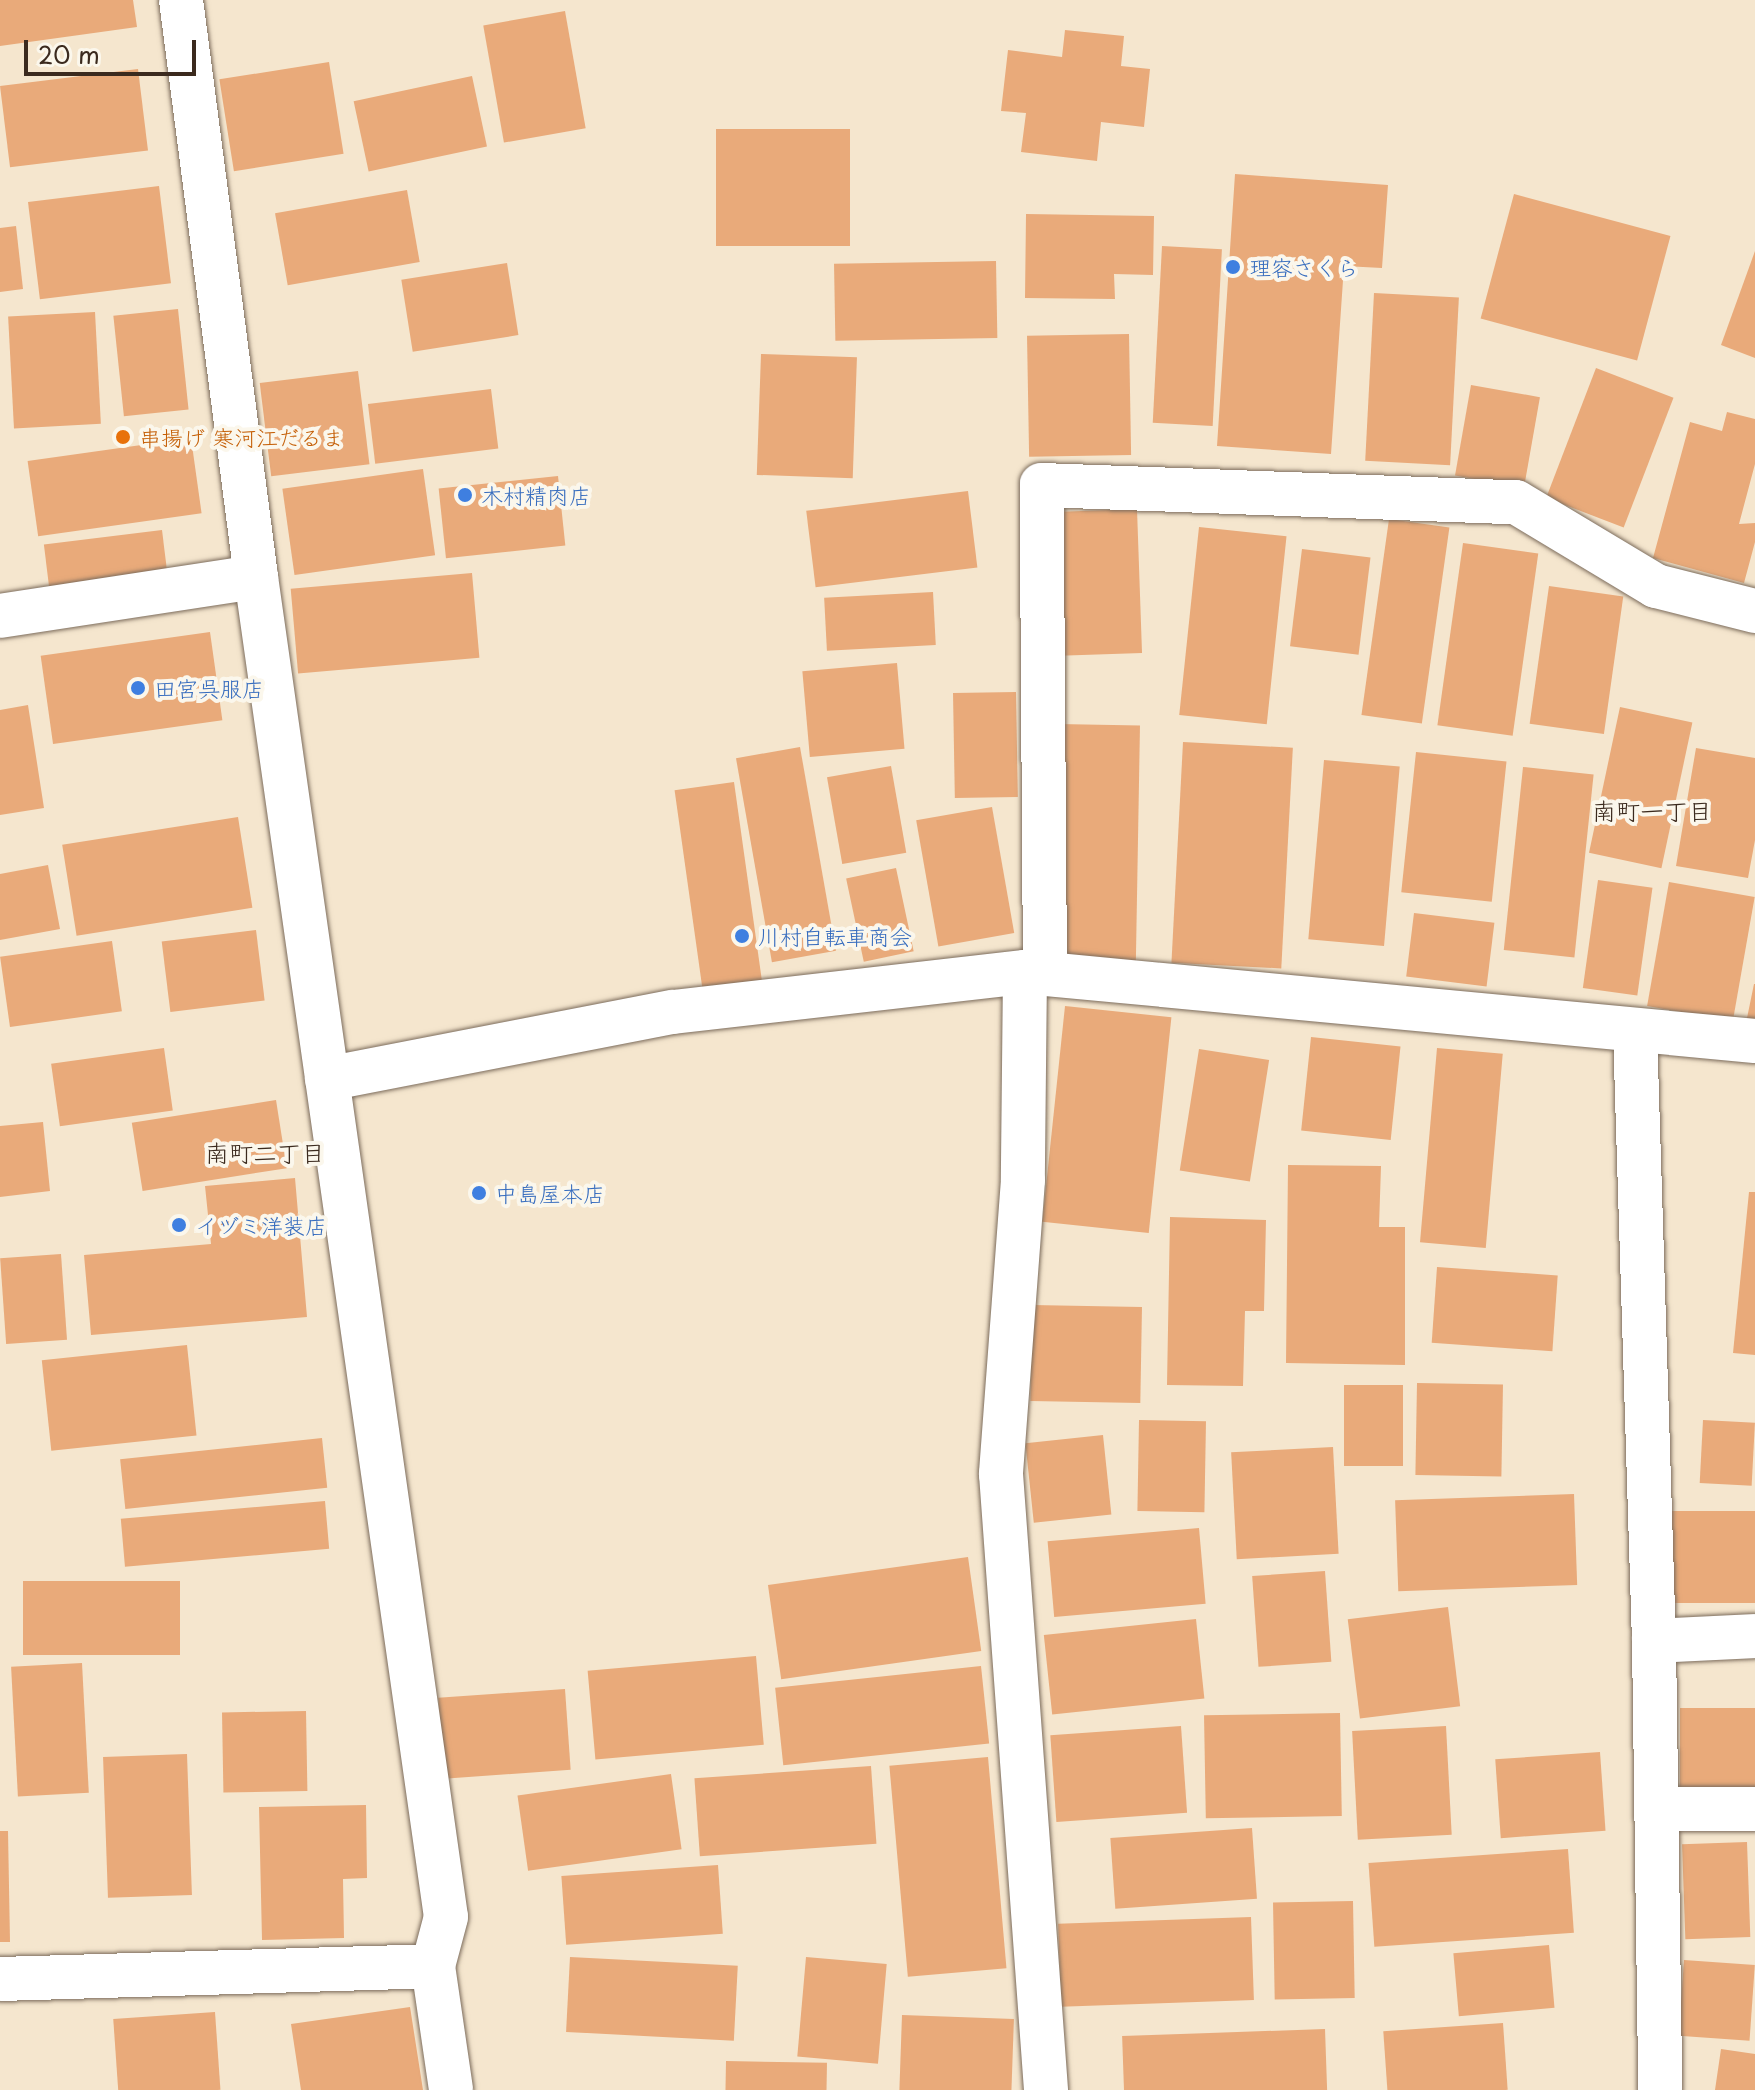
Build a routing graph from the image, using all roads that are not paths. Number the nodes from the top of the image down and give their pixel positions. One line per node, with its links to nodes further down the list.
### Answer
1 (181, 0): 2 (street)
2 (256, 577): 4 (street); 8 (street)
3 (1755, 611): 5 (street)
4 (0, 616)
5 (1035, 973): 6 (street); 8 (street); 16 (street)
6 (1635, 1031): 7 (street); 10 (street)
7 (1755, 1041)
8 (327, 1079): 13 (street)
9 (1755, 1636): 10 (street)
10 (1654, 1641): 11 (street)
11 (1656, 1809): 12 (street); 17 (street)
12 (1755, 1809)
13 (433, 1966): 14 (street); 15 (street)
14 (0, 1979)
15 (451, 2090)
16 (1046, 2090)
17 (1660, 2090)

